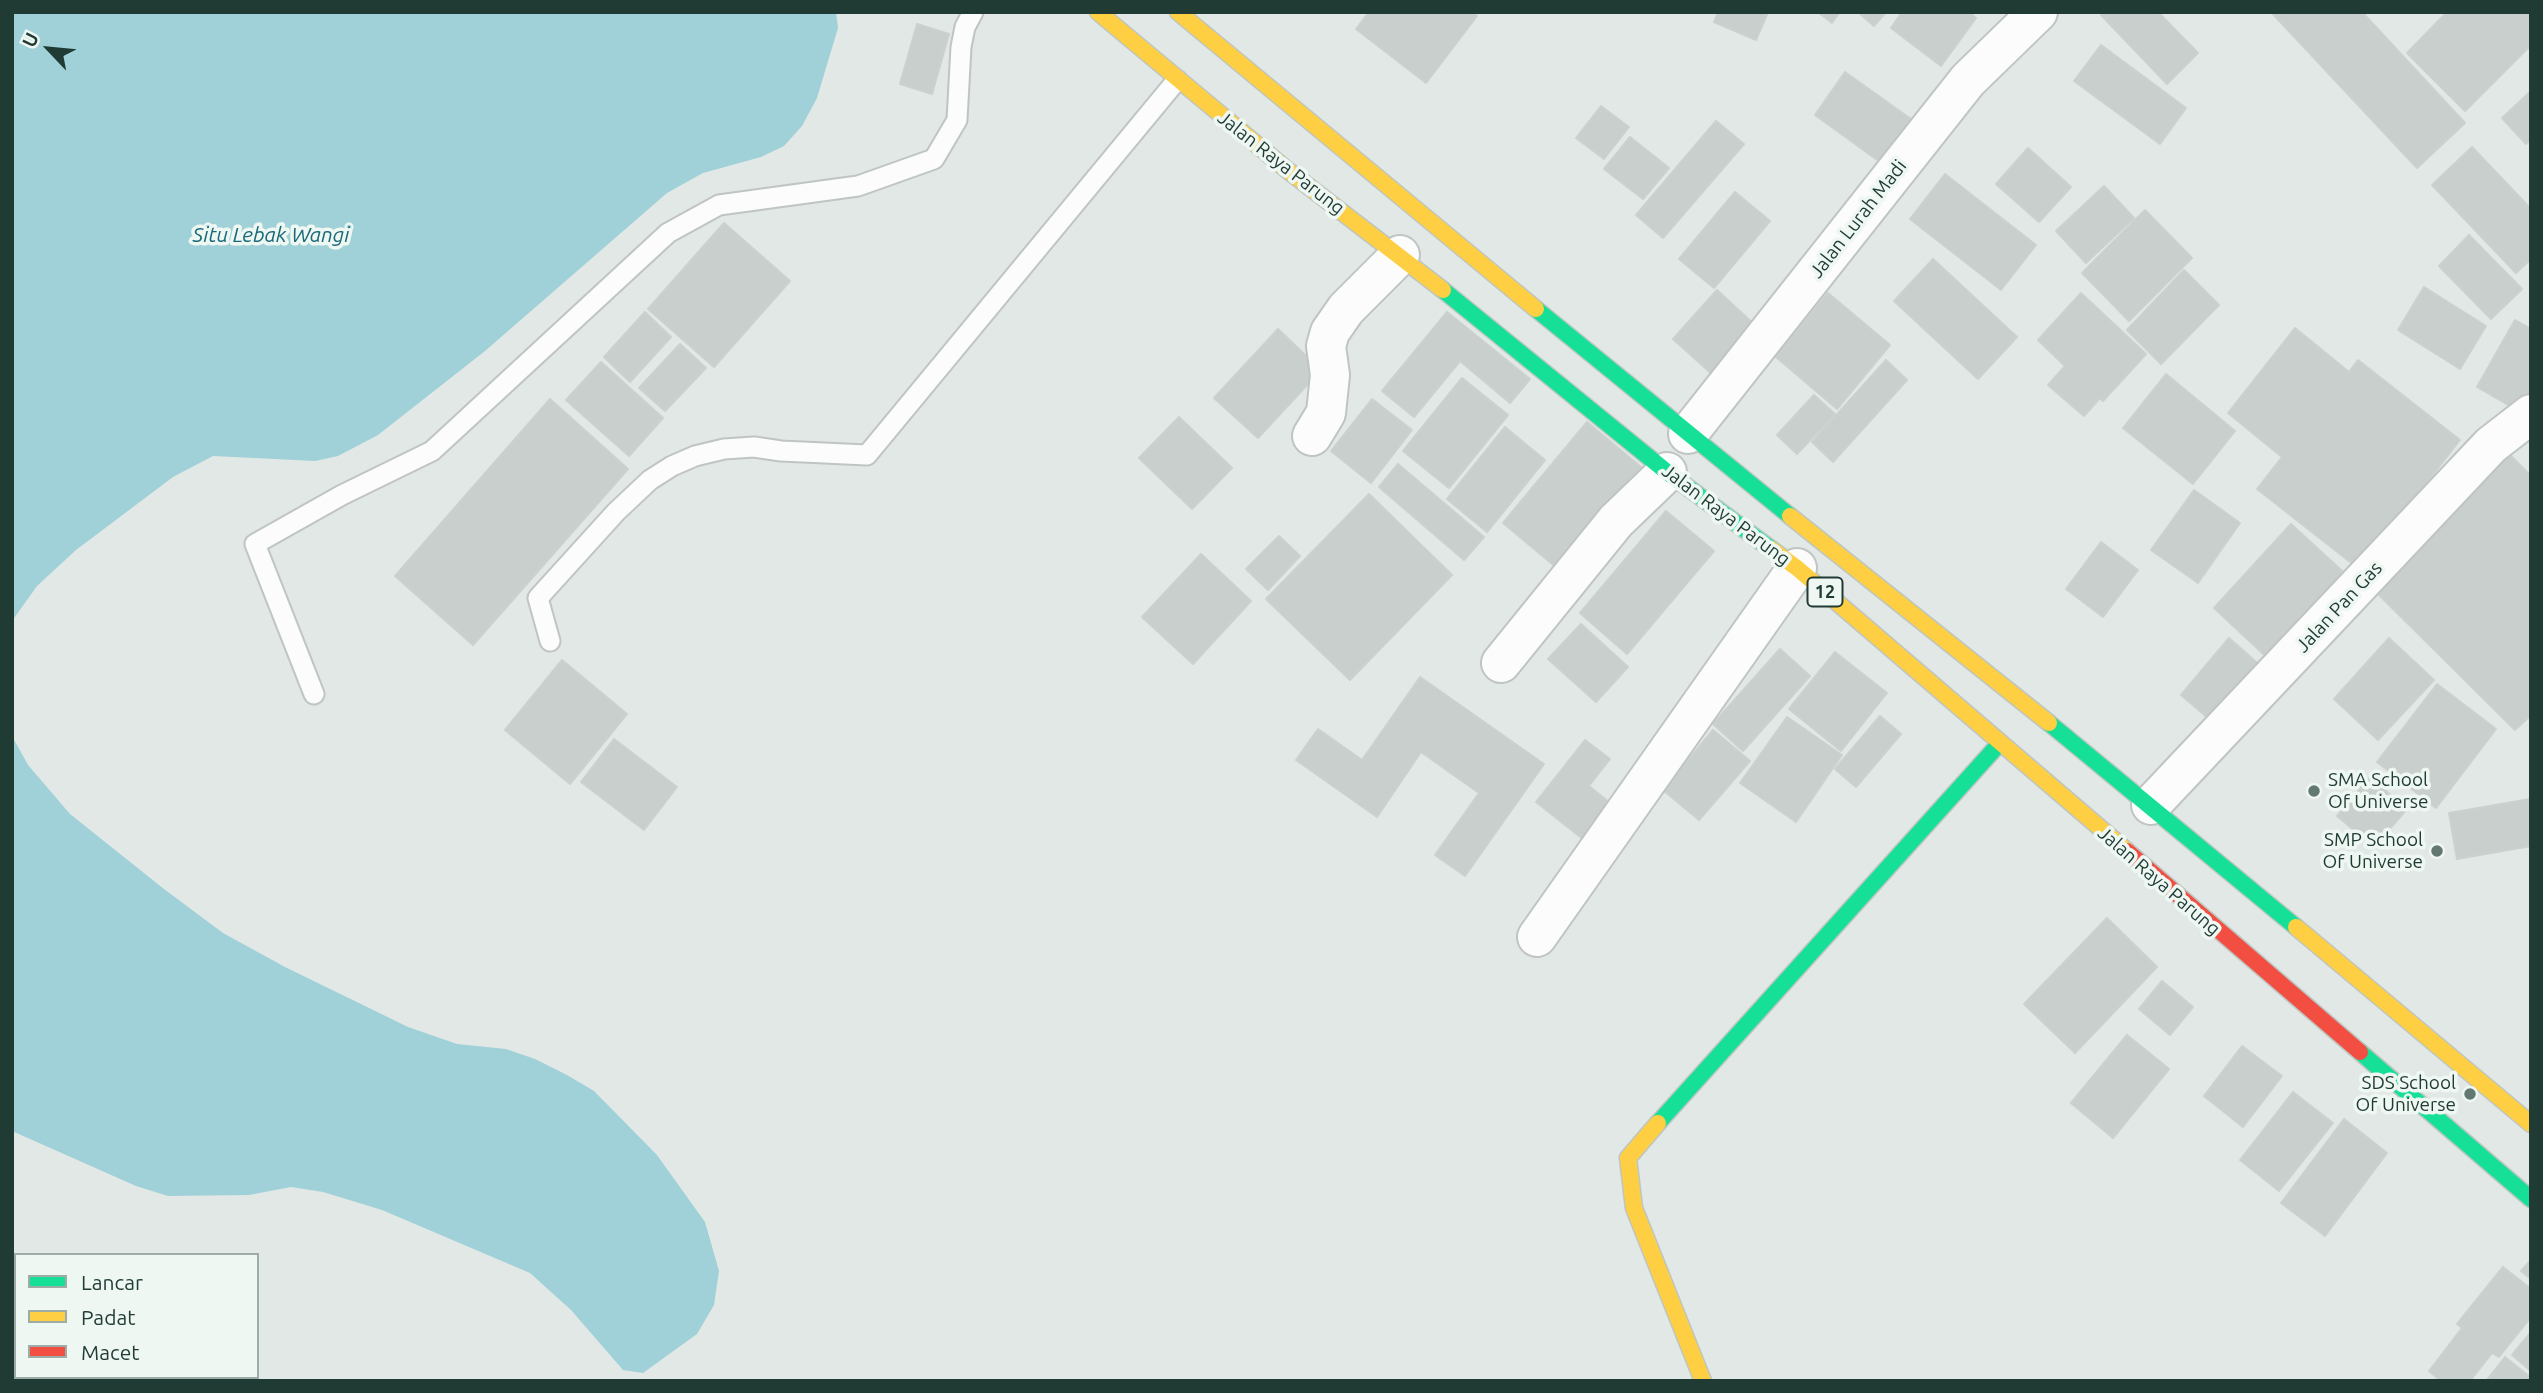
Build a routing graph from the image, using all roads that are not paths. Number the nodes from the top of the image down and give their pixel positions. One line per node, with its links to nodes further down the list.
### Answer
1 (973, 12): 14 (lane)
2 (1098, 12): 5 (main road, Jalan Raya Parung / 12)
3 (1178, 12): 8 (main road, Jalan Raya Parung / 12)
4 (2038, 12): 8 (street, Jalan Lurah Madi)
5 (1177, 80): 6 (main road, Jalan Raya Parung / 12); 12 (lane)
6 (1400, 256): 9 (street); 10 (main road, Jalan Raya Parung / 12)
7 (2531, 414): 16 (street, Jalan Pan Gas)
8 (1688, 434): 16 (main road, Jalan Raya Parung / 12)
9 (1312, 436)
10 (1667, 472): 11 (main road, Jalan Raya Parung / 12); 13 (street)
11 (1797, 568): 15 (main road, Jalan Raya Parung / 12); 17 (street)
12 (550, 641)
13 (1501, 663)
14 (314, 694)
15 (2000, 744): 19 (main road, Jalan Raya Parung / 12); 20 (main road)
16 (2151, 805): 18 (main road, Jalan Raya Parung / 12)
17 (1537, 937)
18 (2531, 1124)
19 (2531, 1199)
20 (1703, 1381)

